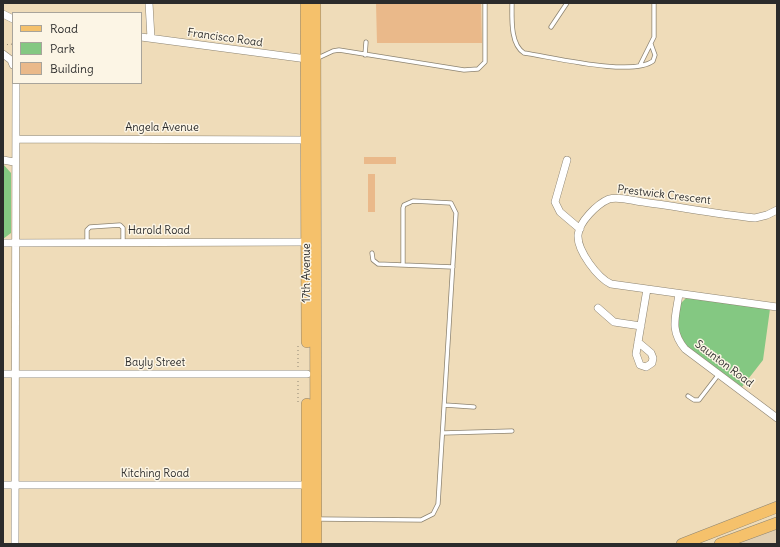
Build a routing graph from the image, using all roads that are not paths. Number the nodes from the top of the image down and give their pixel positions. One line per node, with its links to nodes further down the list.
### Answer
1 (149, 3): 12 (street)
2 (306, 3): 17 (main road, 17th Avenue)
3 (315, 3): 17 (main road)
4 (485, 3): 16 (lane)
5 (512, 3): 19 (lane)
6 (566, 3): 10 (lane)
7 (654, 3): 14 (lane)
8 (3, 14): 9 (street)
9 (12, 18)
10 (551, 27)
11 (142, 37): 12 (street, Francisco Road)
12 (151, 38): 17 (street, Francisco Road)
13 (366, 42): 16 (lane)
14 (651, 44): 19 (lane); 19 (lane)
15 (3, 54): 18 (street)
16 (365, 55): 17 (lane)
17 (311, 59): 22 (main road, 17th Avenue); 29 (main road, 17th Avenue)
18 (12, 63)
19 (640, 65)
20 (16, 84): 21 (street)
21 (17, 139): 22 (street, Angela Avenue); 25 (street)
22 (307, 140): 29 (main road, 17th Avenue)
23 (3, 160): 25 (street)
24 (567, 160): 27 (street)
25 (14, 162): 31 (street)
26 (777, 210): 27 (street, Prestwick Crescent)
27 (580, 229): 36 (street)
28 (123, 242): 29 (street, Harold Road); 32 (street, Harold Road); 32 (lane)
29 (312, 242): 44 (main road, 17th Avenue); 56 (main road, 17th Avenue)
30 (3, 243): 31 (street, Harold Road)
31 (16, 243): 32 (street, Harold Road); 43 (street)
32 (87, 243)
33 (372, 253): 34 (lane)
34 (403, 265): 35 (lane); 35 (lane)
35 (452, 267): 47 (lane)
36 (647, 289): 37 (street); 40 (street)
37 (679, 294): 38 (street); 45 (street, Saunton Road)
38 (777, 307)
39 (598, 308): 40 (street)
40 (641, 326): 41 (street)
41 (638, 342)
42 (3, 374): 43 (street, Bayly Street)
43 (16, 374): 44 (street, Bayly Street); 54 (street)
44 (307, 374): 52 (main road, 17th Avenue)
45 (718, 374): 46 (lane); 49 (street, Saunton Road)
46 (688, 396)
47 (444, 405): 48 (lane); 50 (lane)
48 (474, 406)
49 (777, 418)
50 (443, 432): 51 (lane); 56 (lane)
51 (512, 432)
52 (307, 484): 54 (street, Kitching Road); 56 (main road, 17th Avenue)
53 (3, 485): 54 (street, Kitching Road)
54 (16, 485): 58 (street)
55 (777, 507): 61 (main road)
56 (311, 519): 59 (main road, 17th Avenue); 60 (main road, 17th Avenue)
57 (777, 523): 62 (main road)
58 (15, 544)
59 (307, 544)
60 (316, 544)
61 (682, 544)
62 (720, 544)

